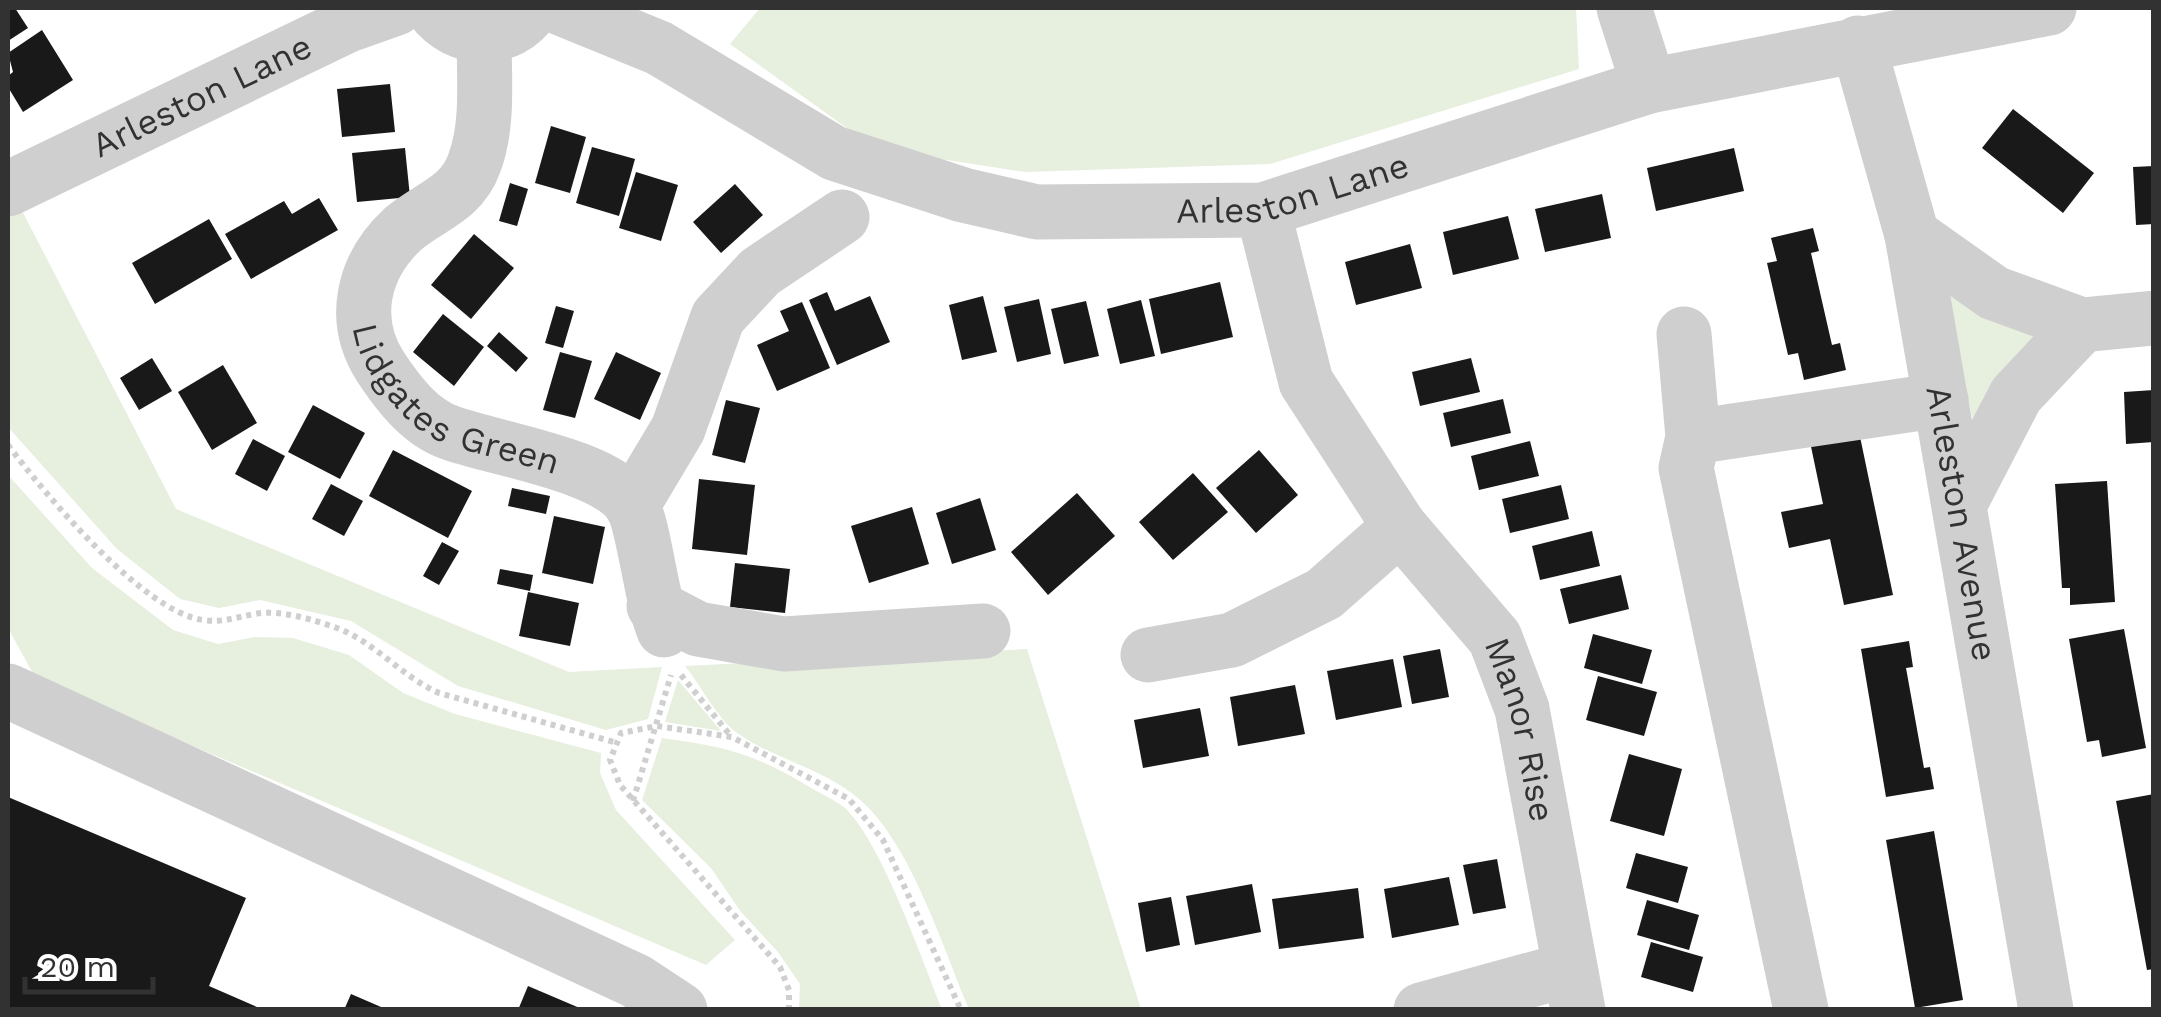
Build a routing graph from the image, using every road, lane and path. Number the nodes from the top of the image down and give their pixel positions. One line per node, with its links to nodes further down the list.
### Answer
1 (396, 8): 10 (street, Arleston Lane)
2 (432, 8): 7 (street)
3 (533, 8): 7 (street)
4 (562, 8): 11 (street, Arleston Lane)
5 (1624, 8): 9 (street)
6 (2048, 8): 8 (street, Arleston Lane)
7 (484, 36): 21 (street, Lidgates Green)
8 (1858, 42): 9 (street, Arleston Lane); 13 (street, Arleston Avenue)
9 (1649, 86): 11 (street, Arleston Lane)
10 (8, 189)
11 (1263, 210): 22 (street, Manor Rise)
12 (842, 217): 21 (street)
13 (1912, 235): 15 (street); 17 (street, Arleston Avenue)
14 (2154, 318): 15 (street)
15 (2082, 325): 20 (street)
16 (1684, 334): 18 (street)
17 (1941, 400): 18 (street); 20 (street, Arleston Avenue)
18 (1693, 437): 36 (street)
19 (8, 445): 29 (path)
20 (1960, 503): 37 (street, Arleston Avenue)
21 (632, 506): 24 (street)
22 (1400, 526): 25 (street); 31 (street, Manor Rise)
23 (983, 631): 24 (street)
24 (664, 634): 28 (path)
25 (1148, 654)
26 (8, 691): 32 (street)
27 (656, 726): 28 (path); 29 (path); 30 (path)
28 (732, 737): 34 (path)
29 (614, 742): 30 (path)
30 (633, 801): 33 (path)
31 (1574, 989): 35 (street, Manor Rise)
32 (680, 1010)
33 (789, 1010)
34 (961, 1010)
35 (1421, 1010)
36 (1801, 1010)
37 (2046, 1010)

